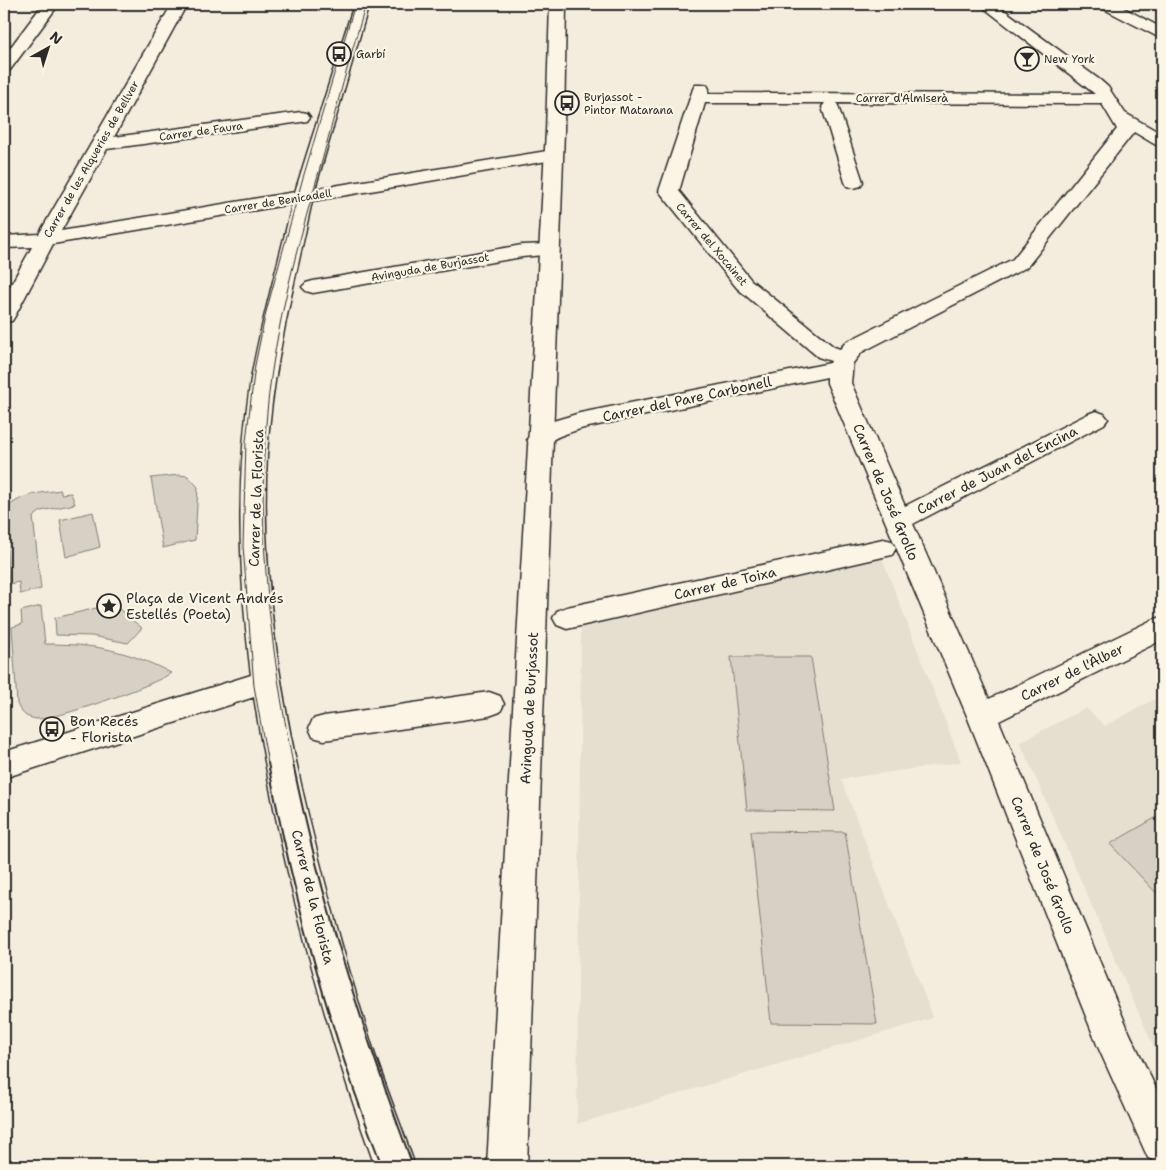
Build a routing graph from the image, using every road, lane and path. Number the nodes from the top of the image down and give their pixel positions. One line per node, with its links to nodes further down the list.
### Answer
1 (51, 4): 8 (street)
2 (179, 4): 14 (street, Carrer de les Alqueries de Bellver)
3 (360, 4): 17 (street, Carrer de la Florista)
4 (558, 4): 15 (street, Avinguda de Burjassot)
5 (987, 4): 11 (street)
6 (1105, 4): 7 (street)
7 (1162, 34)
8 (4, 67)
9 (699, 93): 11 (street, Carrer d'Almiserà); 23 (street, Carrer del Xocainet)
10 (831, 107): 16 (street)
11 (1113, 108): 13 (street); 23 (street)
12 (301, 116): 14 (street, Carrer de Faura)
13 (1162, 141)
14 (101, 144): 18 (street, Carrer de les Alqueries de Bellver)
15 (553, 155): 17 (street, Carrer de Benicadell); 20 (street, Avinguda de Burjassot)
16 (854, 182)
17 (304, 196): 18 (street, Carrer de Benicadell); 30 (street, Carrer de la Florista)
18 (44, 240): 19 (street, Carrer de Benicadell); 22 (street, Carrer de les Alqueries de Bellver)
19 (4, 242)
20 (548, 250): 21 (street, Avinguda de Burjassot); 25 (street, Avinguda de Burjassot)
21 (312, 287)
22 (4, 316)
23 (840, 363): 25 (street, Carrer del Pare Carbonell); 26 (street, Carrer de José Grollo)
24 (1096, 419): 26 (street, Carrer de Juan del Encina)
25 (539, 439): 37 (street, Avinguda de Burjassot)
26 (898, 520): 32 (street, Carrer de José Grollo)
27 (883, 548): 28 (street, Carrer de Toixa)
28 (567, 618)
29 (1162, 628): 32 (street, Carrer de l'Àlber)
30 (265, 682): 34 (street); 36 (street, Carrer de la Florista)
31 (489, 704): 33 (street)
32 (982, 716): 35 (street, Carrer de José Grollo)
33 (324, 728)
34 (4, 765)
35 (1162, 1144)
36 (395, 1166)
37 (508, 1166)

